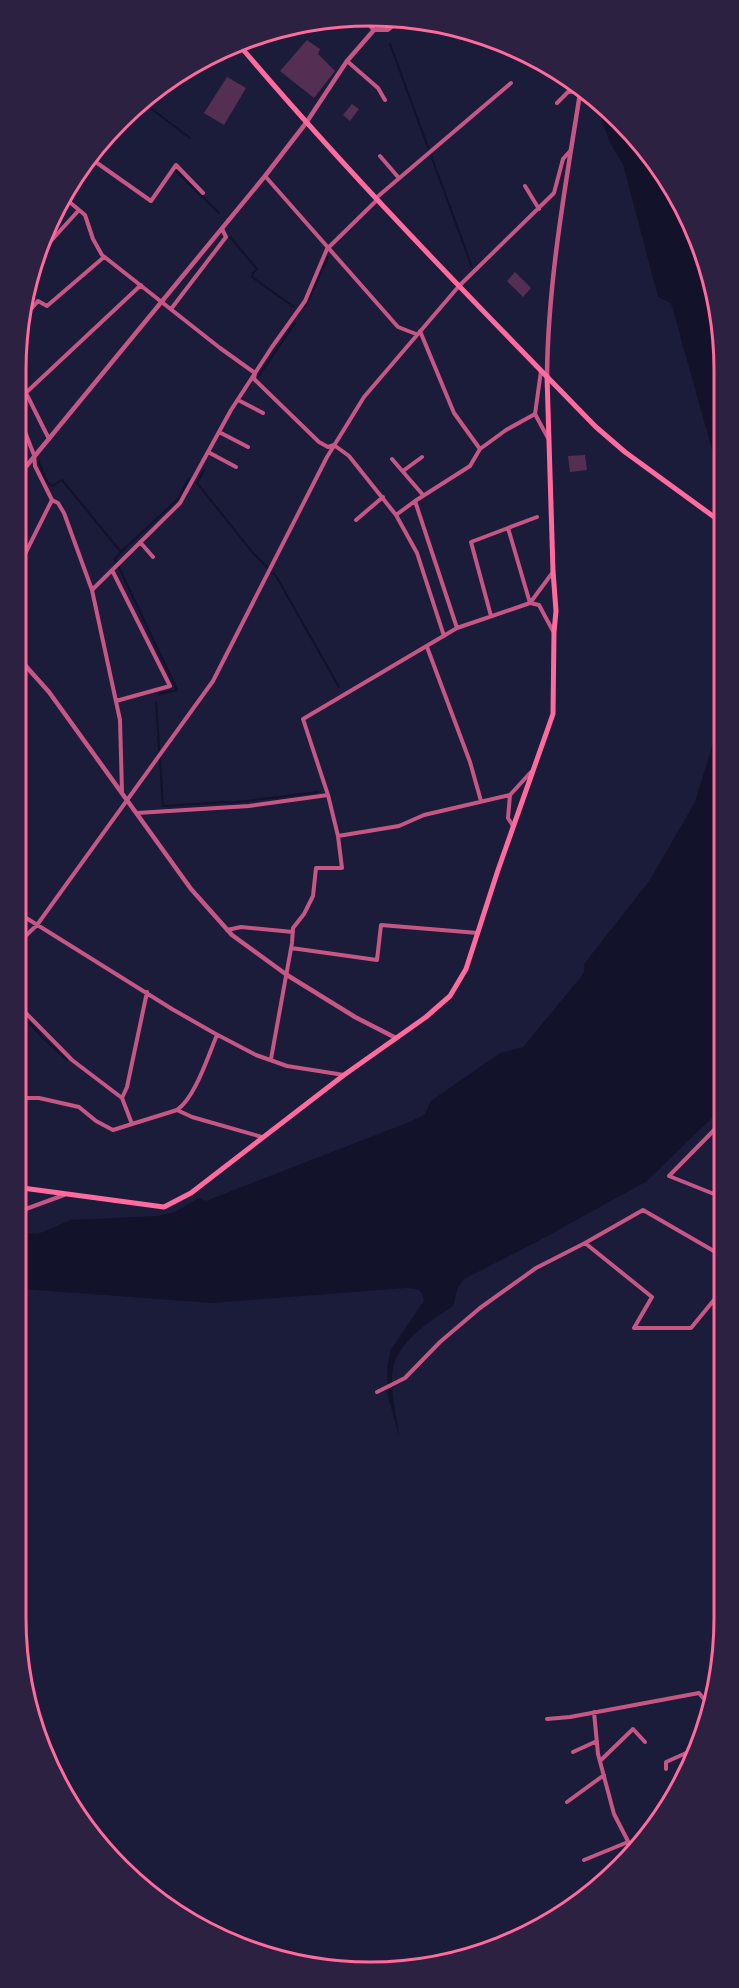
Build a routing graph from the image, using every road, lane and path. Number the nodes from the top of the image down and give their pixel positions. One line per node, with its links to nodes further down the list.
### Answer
1 (370, 26): 3 (street)
2 (393, 26): 3 (street)
3 (374, 30): 5 (street)
4 (243, 50): 11 (main road)
5 (347, 61): 9 (street); 11 (street)
6 (511, 83): 16 (street)
7 (571, 91): 10 (street)
8 (579, 97): 12 (street)
9 (385, 100)
10 (557, 103)
11 (306, 123): 15 (street); 19 (main road)
12 (571, 149): 21 (street); 35 (street)
13 (380, 156): 16 (street)
14 (96, 162): 18 (street)
15 (265, 176): 23 (street); 25 (street)
16 (398, 177): 19 (street)
17 (525, 186): 21 (street)
18 (202, 193)
19 (376, 199): 25 (street); 28 (main road)
20 (69, 202): 22 (street)
21 (540, 209): 28 (street)
22 (79, 210): 24 (street); 26 (street)
23 (222, 229): 29 (street); 31 (street)
24 (50, 242)
25 (328, 248): 32 (street); 34 (street)
26 (104, 257): 27 (street); 30 (street)
27 (141, 285): 29 (street); 36 (street)
28 (459, 286): 32 (street); 33 (main road)
29 (162, 302): 31 (street); 42 (street)
30 (33, 308)
31 (171, 309): 34 (street)
32 (418, 333): 44 (street); 46 (street)
33 (541, 370): 35 (main road); 39 (street)
34 (255, 372): 37 (street); 44 (street)
35 (547, 376): 43 (main road); 59 (main road)
36 (26, 393): 42 (street)
37 (238, 400): 38 (street); 40 (street)
38 (262, 412)
39 (535, 414): 43 (street); 46 (street)
40 (219, 432): 45 (street); 47 (street)
41 (26, 434): 48 (street)
42 (49, 438): 48 (street)
43 (549, 439): 67 (main road)
44 (334, 445): 55 (street); 81 (street)
45 (248, 447)
46 (480, 449): 54 (street)
47 (208, 452): 52 (street); 63 (street)
48 (34, 455): 51 (street); 56 (street)
49 (422, 457): 53 (street)
50 (392, 459): 53 (street)
51 (26, 466)
52 (237, 467)
53 (403, 471): 54 (street)
54 (423, 495): 57 (street)
55 (383, 497): 58 (street); 61 (street)
56 (52, 500): 64 (street); 68 (street)
57 (415, 501): 58 (street); 71 (street)
58 (396, 515): 73 (street)
59 (714, 517)
60 (537, 518): 62 (street)
61 (356, 520)
62 (508, 528): 69 (street); 70 (street)
63 (140, 542): 65 (street); 66 (street)
64 (26, 552)
65 (153, 557)
66 (112, 570): 68 (street); 76 (street)
67 (553, 571): 69 (street); 72 (main road)
68 (92, 590): 76 (street)
69 (530, 603): 70 (street); 72 (street)
70 (491, 616): 71 (street)
71 (457, 628): 73 (street)
72 (554, 632): 77 (main road)
73 (444, 636): 74 (street)
74 (427, 647): 79 (street); 82 (street)
75 (26, 666): 78 (street)
76 (116, 701): 78 (street)
77 (534, 769): 80 (street); 84 (main road)
78 (122, 792): 81 (street)
79 (328, 795): 83 (street); 85 (street)
80 (510, 795): 82 (street); 84 (street)
81 (128, 799): 83 (street); 87 (street)
82 (481, 801): 85 (street)
83 (136, 813): 88 (street)
84 (513, 826): 90 (main road)
85 (338, 836): 89 (street)
86 (26, 918): 87 (street)
87 (37, 925): 91 (street); 94 (street)
88 (227, 930): 89 (street); 93 (street)
89 (292, 932): 92 (street)
90 (478, 933): 92 (street); 97 (main road)
91 (26, 936)
92 (291, 948): 93 (street)
93 (287, 975): 97 (street); 98 (street)
94 (147, 992): 96 (street); 101 (street)
95 (26, 1013): 101 (street)
96 (217, 1035): 98 (street); 102 (street)
97 (396, 1038): 99 (main road)
98 (271, 1059): 99 (street)
99 (344, 1075): 105 (main road)
100 (26, 1098): 103 (street)
101 (122, 1098): 103 (street)
102 (177, 1110): 103 (street); 105 (street)
103 (132, 1124)
104 (714, 1130): 108 (street)
105 (263, 1137): 107 (main road)
106 (26, 1189): 107 (main road)
107 (65, 1194): 109 (street)
108 (714, 1194)
109 (26, 1209)
110 (585, 1243): 111 (street); 112 (street); 113 (street)
111 (714, 1252)
112 (714, 1300)
113 (377, 1392)
114 (704, 1699): 115 (street)
115 (594, 1712): 116 (street); 117 (street)
116 (547, 1719)
117 (597, 1741): 119 (street); 121 (street)
118 (645, 1742): 121 (street)
119 (573, 1752)
120 (686, 1753): 122 (street)
121 (600, 1762): 123 (street)
122 (666, 1770)
123 (603, 1775): 124 (street); 125 (street)
124 (567, 1803)
125 (628, 1842): 126 (street)
126 (584, 1860)

